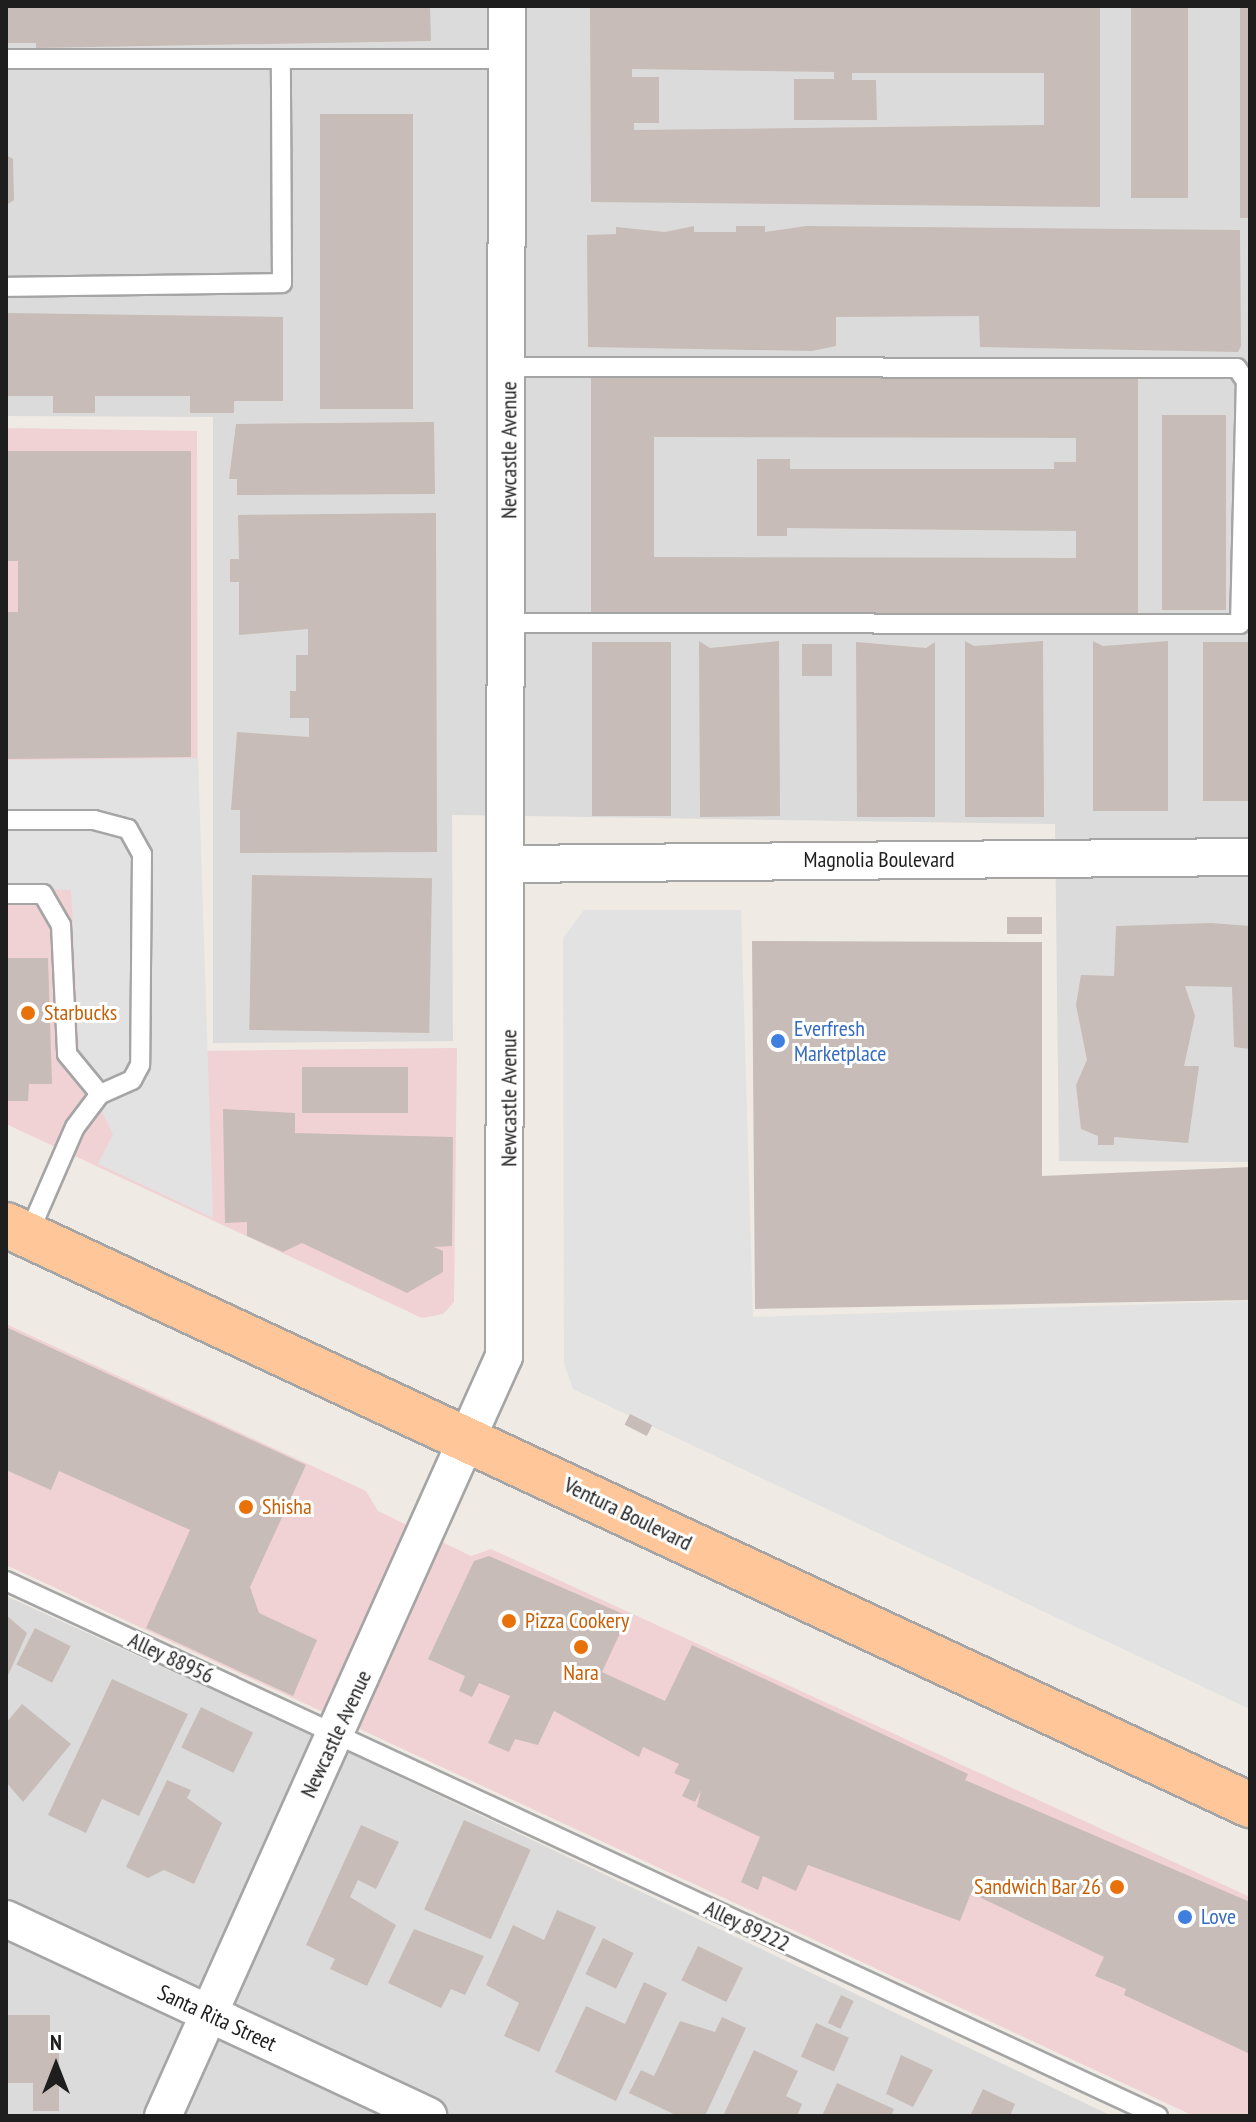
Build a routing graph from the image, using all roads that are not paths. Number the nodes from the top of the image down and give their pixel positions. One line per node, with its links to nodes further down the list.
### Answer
1 (507, 6): 3 (street, Newcastle Avenue)
2 (6, 59): 4 (lane)
3 (507, 59): 4 (lane); 6 (street, Newcastle Avenue)
4 (281, 60): 5 (lane)
5 (6, 287)
6 (509, 367): 7 (street, Newcastle Avenue); 7 (lane)
7 (508, 623): 10 (street, Newcastle Avenue)
8 (6, 820): 12 (lane)
9 (1250, 857): 10 (street, Magnolia Boulevard)
10 (508, 864): 14 (street, Newcastle Avenue)
11 (6, 894): 12 (lane)
12 (100, 1094): 13 (lane)
13 (17, 1230): 14 (main road, Ventura Boulevard)
14 (471, 1438): 16 (street, Newcastle Avenue); 17 (main road, Ventura Boulevard)
15 (6, 1581): 16 (lane, Alley 88956)
16 (336, 1736): 19 (street, Newcastle Avenue); 22 (lane, Alley 89222)
17 (1250, 1805)
18 (6, 1919): 19 (street, Santa Rita Street)
19 (205, 2012): 20 (street, Newcastle Avenue); 21 (street, Santa Rita Street)
20 (163, 2116)
21 (428, 2116)
22 (1158, 2116)

